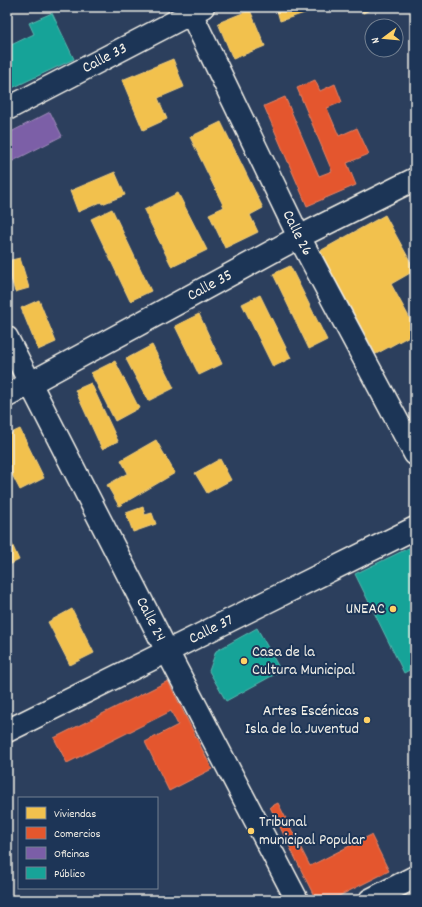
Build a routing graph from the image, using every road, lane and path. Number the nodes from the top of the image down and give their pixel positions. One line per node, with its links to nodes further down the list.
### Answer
1 (194, 9): 2 (street, Calle 33); 4 (street, Calle 26)
2 (7, 109)
3 (415, 179): 4 (street, Calle 35)
4 (299, 237): 6 (street, Calle 35); 8 (street, Calle 26)
5 (7, 338): 6 (street, Calle 24)
6 (30, 384): 7 (street, Calle 35); 10 (street, Calle 24)
7 (7, 396)
8 (415, 454)
9 (415, 528): 10 (street, Calle 37)
10 (167, 651): 11 (street, Calle 37); 13 (street, Calle 24)
11 (7, 731)
12 (415, 877): 14 (street)
13 (297, 900)
14 (370, 900)

